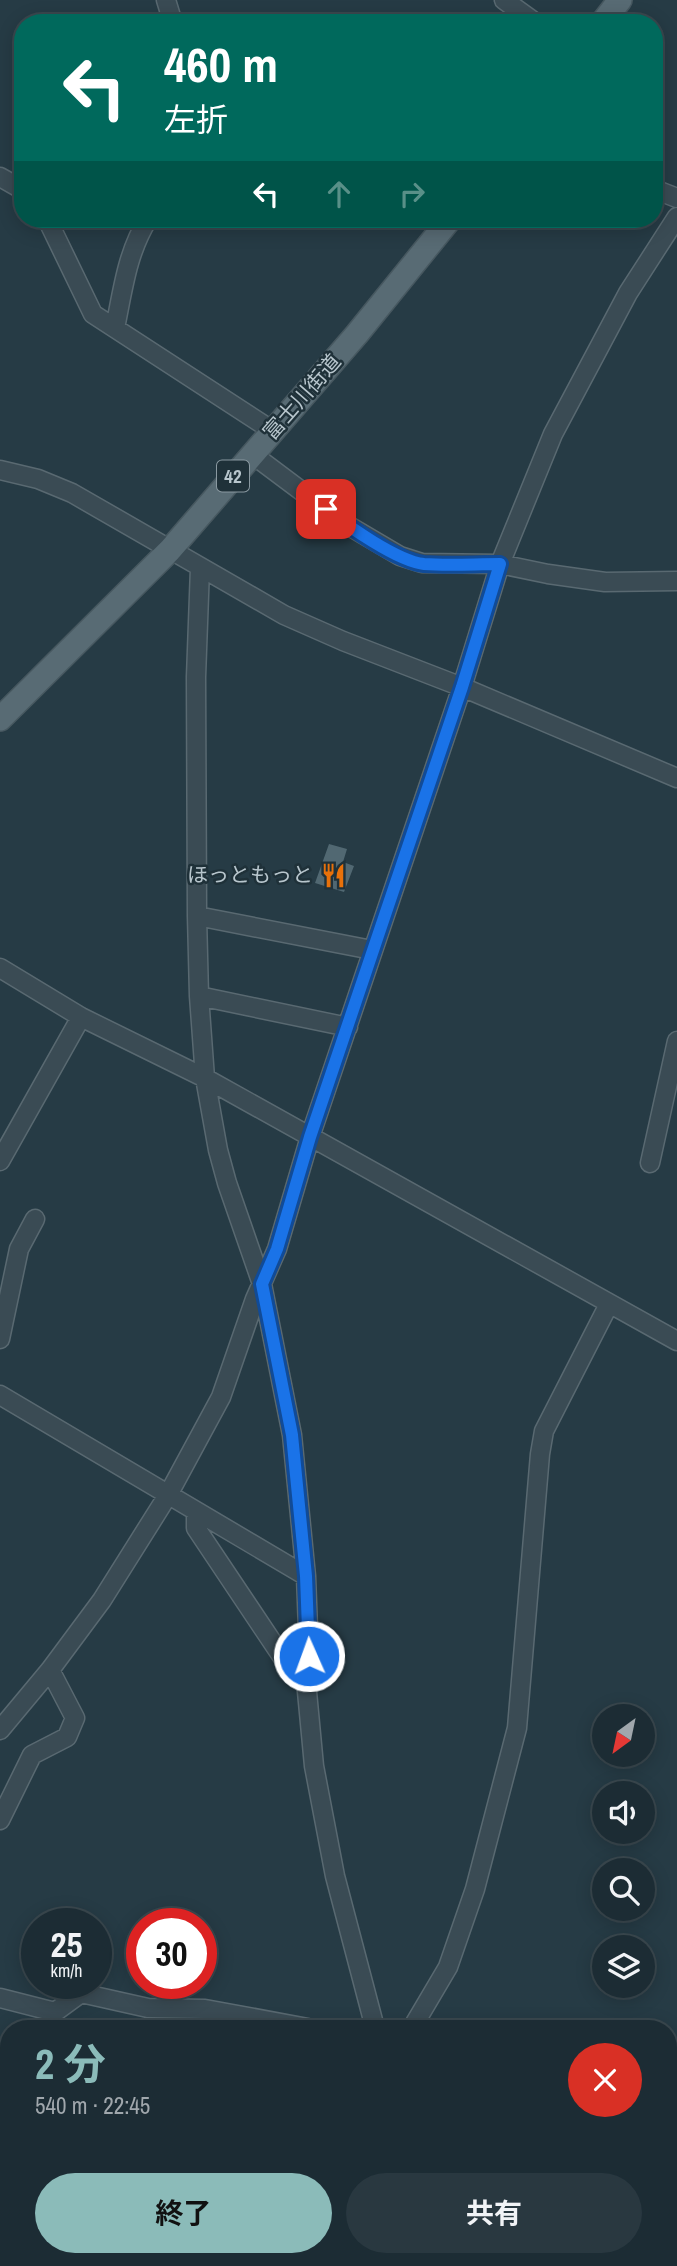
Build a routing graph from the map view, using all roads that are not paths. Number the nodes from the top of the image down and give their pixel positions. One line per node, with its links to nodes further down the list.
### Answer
1 (504, 0): 3 (street)
2 (620, 0): 4 (main road)
3 (523, 14)
4 (609, 14)
5 (677, 218): 14 (street)
6 (51, 228): 9 (street)
7 (143, 228): 9 (street)
8 (443, 228): 10 (main road, 富士川街道 / 42)
9 (115, 328): 10 (street)
10 (273, 431): 11 (main road, 富士川街道 / 42)
11 (252, 454): 13 (main road, 富士川街道 / 42); 14 (street)
12 (0, 470): 13 (street)
13 (170, 550): 15 (street); 18 (main road, 富士川街道 / 42)
14 (500, 564): 16 (street); 17 (street)
15 (200, 568): 17 (street); 20 (street)
16 (677, 582)
17 (462, 687): 19 (street); 21 (street)
18 (0, 719)
19 (677, 778)
20 (197, 916): 21 (street); 23 (street)
21 (372, 950): 25 (street)
22 (0, 968): 24 (street)
23 (198, 996): 25 (street); 27 (street)
24 (81, 1017): 27 (street); 29 (street)
25 (348, 1027): 28 (street)
26 (677, 1044): 30 (street)
27 (205, 1078): 28 (street); 32 (street)
28 (310, 1137): 32 (street); 33 (street)
29 (0, 1161)
30 (650, 1163)
31 (35, 1219): 34 (street)
32 (262, 1284): 37 (street); 39 (street)
33 (609, 1304): 35 (street); 49 (street)
34 (0, 1339)
35 (677, 1341)
36 (0, 1395): 37 (street)
37 (168, 1495): 38 (street); 40 (street)
38 (196, 1511): 39 (street); 41 (street)
39 (306, 1576): 41 (street)
40 (50, 1670): 42 (street); 43 (street)
41 (306, 1681): 48 (street)
42 (0, 1730)
43 (0, 1820)
44 (0, 1998): 45 (street)
45 (55, 2012): 46 (street); 47 (street)
46 (51, 2020)
47 (265, 2020)
48 (373, 2020)
49 (417, 2020)

